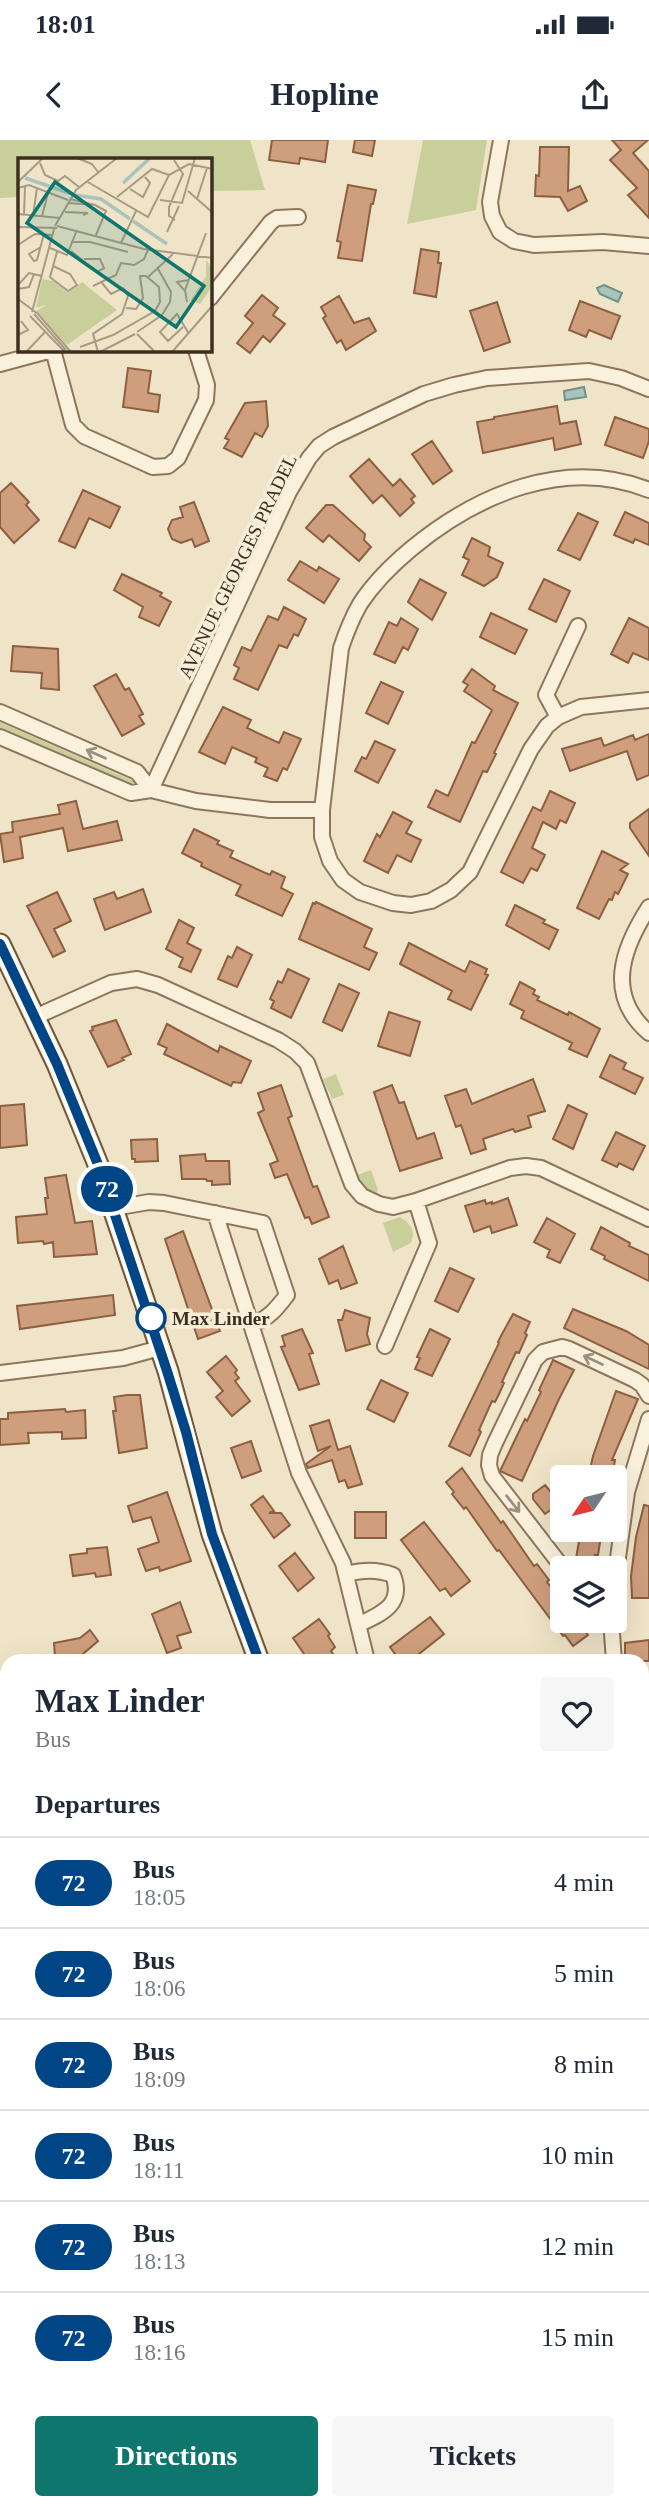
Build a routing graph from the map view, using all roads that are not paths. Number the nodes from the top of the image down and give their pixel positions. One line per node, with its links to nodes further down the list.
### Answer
1 (501, 140): 3 (street)
2 (298, 217): 4 (street)
3 (649, 246)
4 (212, 296)
5 (45, 352): 8 (street)
6 (53, 352): 7 (street)
7 (197, 352)
8 (0, 364)
9 (649, 389): 16 (street, AVENUE GEORGES PRADEL)
10 (649, 490): 17 (street)
11 (578, 626): 14 (street)
12 (649, 700): 14 (street)
13 (0, 712): 16 (street, one-way to 13)
14 (558, 717): 17 (street)
15 (0, 737): 16 (street)
16 (151, 790): 17 (street)
17 (322, 810)
18 (649, 907): 21 (street)
19 (0, 944): 20 (main road)
20 (35, 1017): 22 (street); 23 (main road)
21 (649, 1032)
22 (416, 1201): 25 (street); 27 (street)
23 (114, 1208): 24 (street); 28 (main road)
24 (215, 1213): 26 (street); 26 (street)
25 (649, 1219)
26 (251, 1324): 34 (street)
27 (385, 1346)
28 (160, 1348): 29 (street); 37 (main road)
29 (0, 1373)
30 (649, 1396): 32 (street, one-way to 32)
31 (649, 1419): 33 (street)
32 (554, 1556)
33 (618, 1556)
34 (346, 1573): 35 (street); 35 (street)
35 (359, 1624): 38 (street)
36 (610, 1633): 39 (street)
37 (256, 1654)
38 (365, 1654)
39 (613, 1654)

